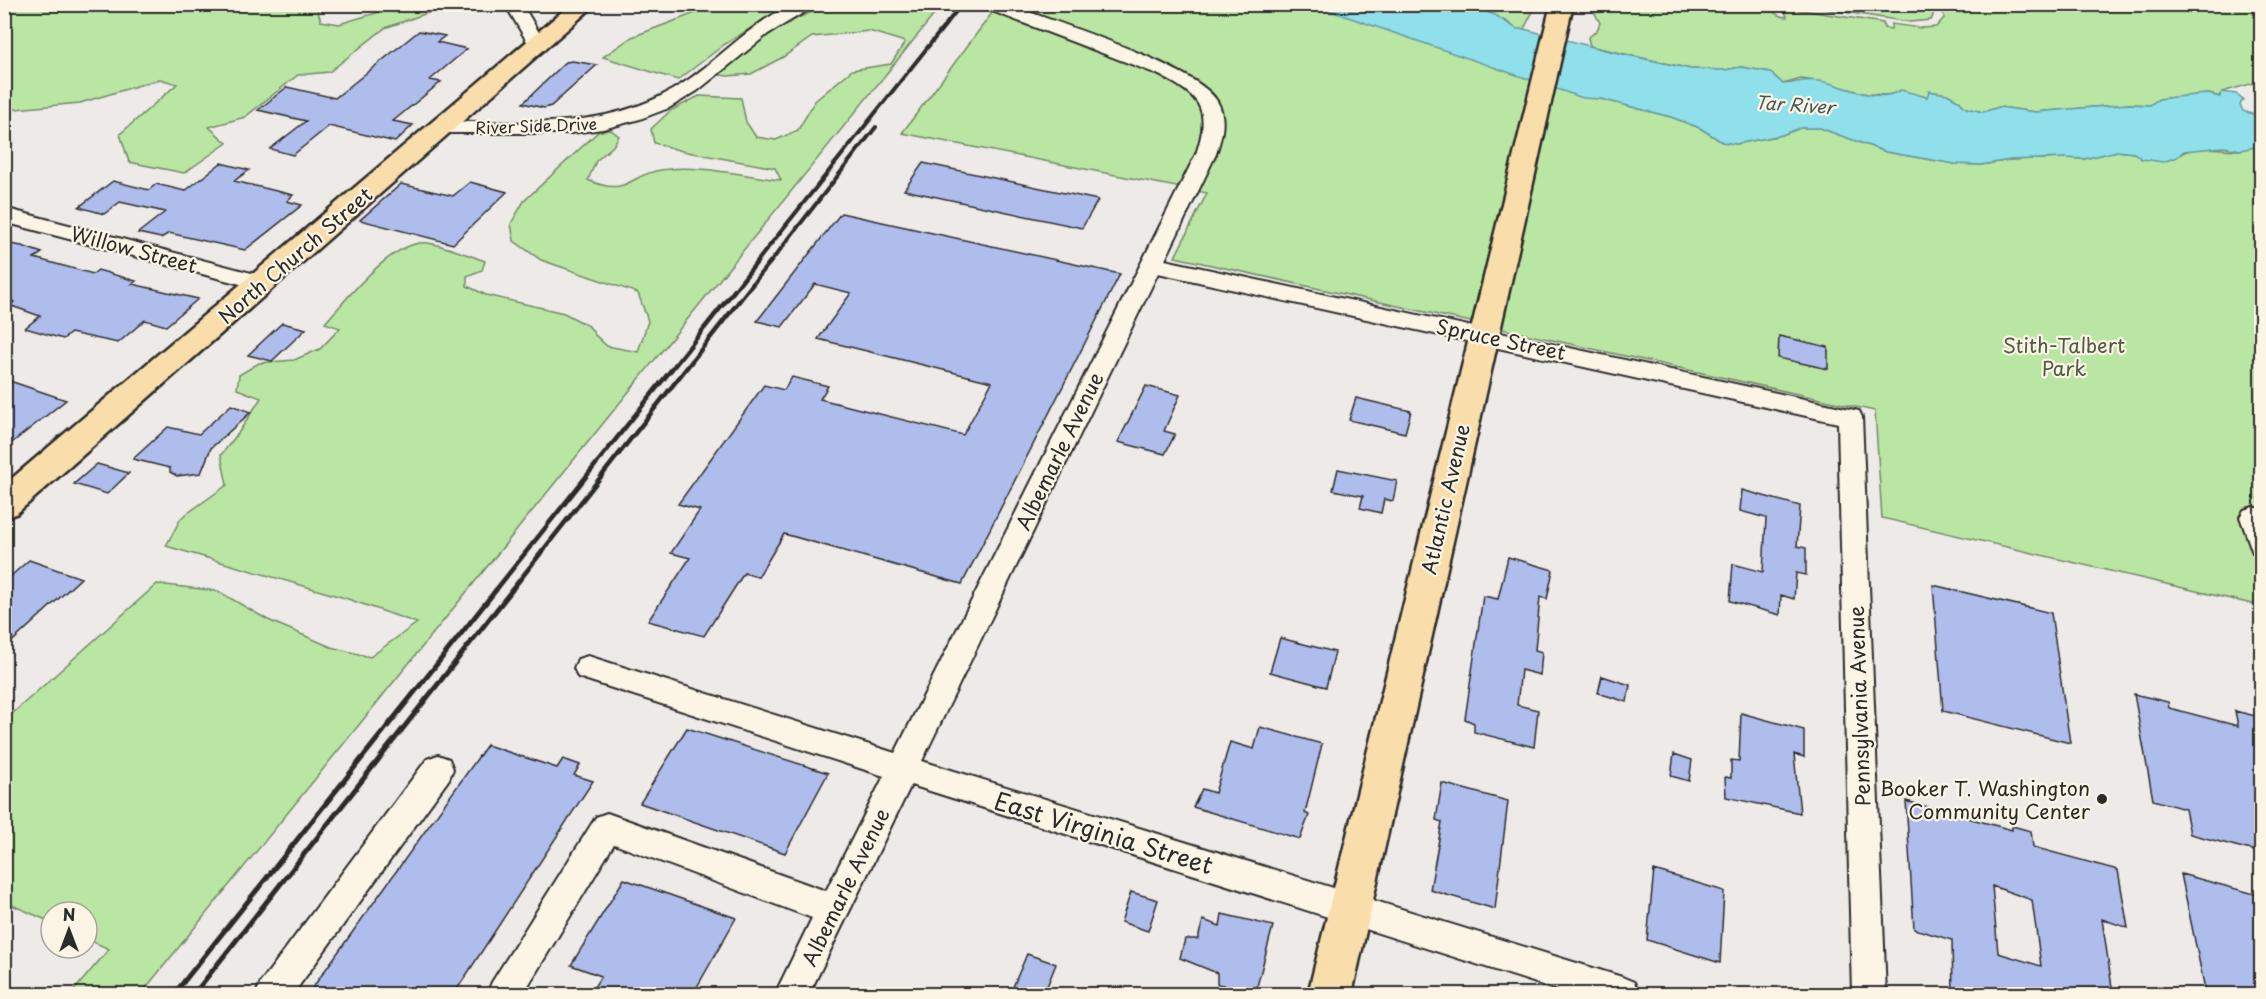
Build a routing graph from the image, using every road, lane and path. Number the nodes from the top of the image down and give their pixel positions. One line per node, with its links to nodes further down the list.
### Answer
1 (513, 4): 6 (street)
2 (585, 4): 6 (main road, North Church Street)
3 (810, 4): 7 (street, River Side Drive)
4 (1562, 4): 11 (main road, Atlantic Avenue)
5 (1001, 9): 9 (street, Albemarle Avenue)
6 (538, 46): 7 (main road, North Church Street)
7 (443, 127): 10 (main road, North Church Street)
8 (4, 215): 10 (street, Willow Street)
9 (1151, 264): 11 (street, Spruce Street); 18 (street, Albemarle Avenue)
10 (263, 283): 13 (main road, North Church Street)
11 (1484, 336): 12 (street, Spruce Street); 19 (main road, Atlantic Avenue)
12 (1850, 417): 26 (street, Pennsylvania Avenue)
13 (8, 499)
14 (2253, 517): 15 (street)
15 (2262, 546)
16 (588, 668): 18 (street, East Virginia Street)
17 (438, 769): 21 (street)
18 (902, 769): 19 (street, East Virginia Street); 20 (street, Albemarle Avenue)
19 (1350, 908): 24 (main road, Atlantic Avenue); 25 (street, East Virginia Street)
20 (834, 910): 22 (street); 23 (street, Albemarle Avenue)
21 (273, 994)
22 (504, 994)
23 (792, 994)
24 (1330, 994)
25 (1622, 994)
26 (1869, 994)

